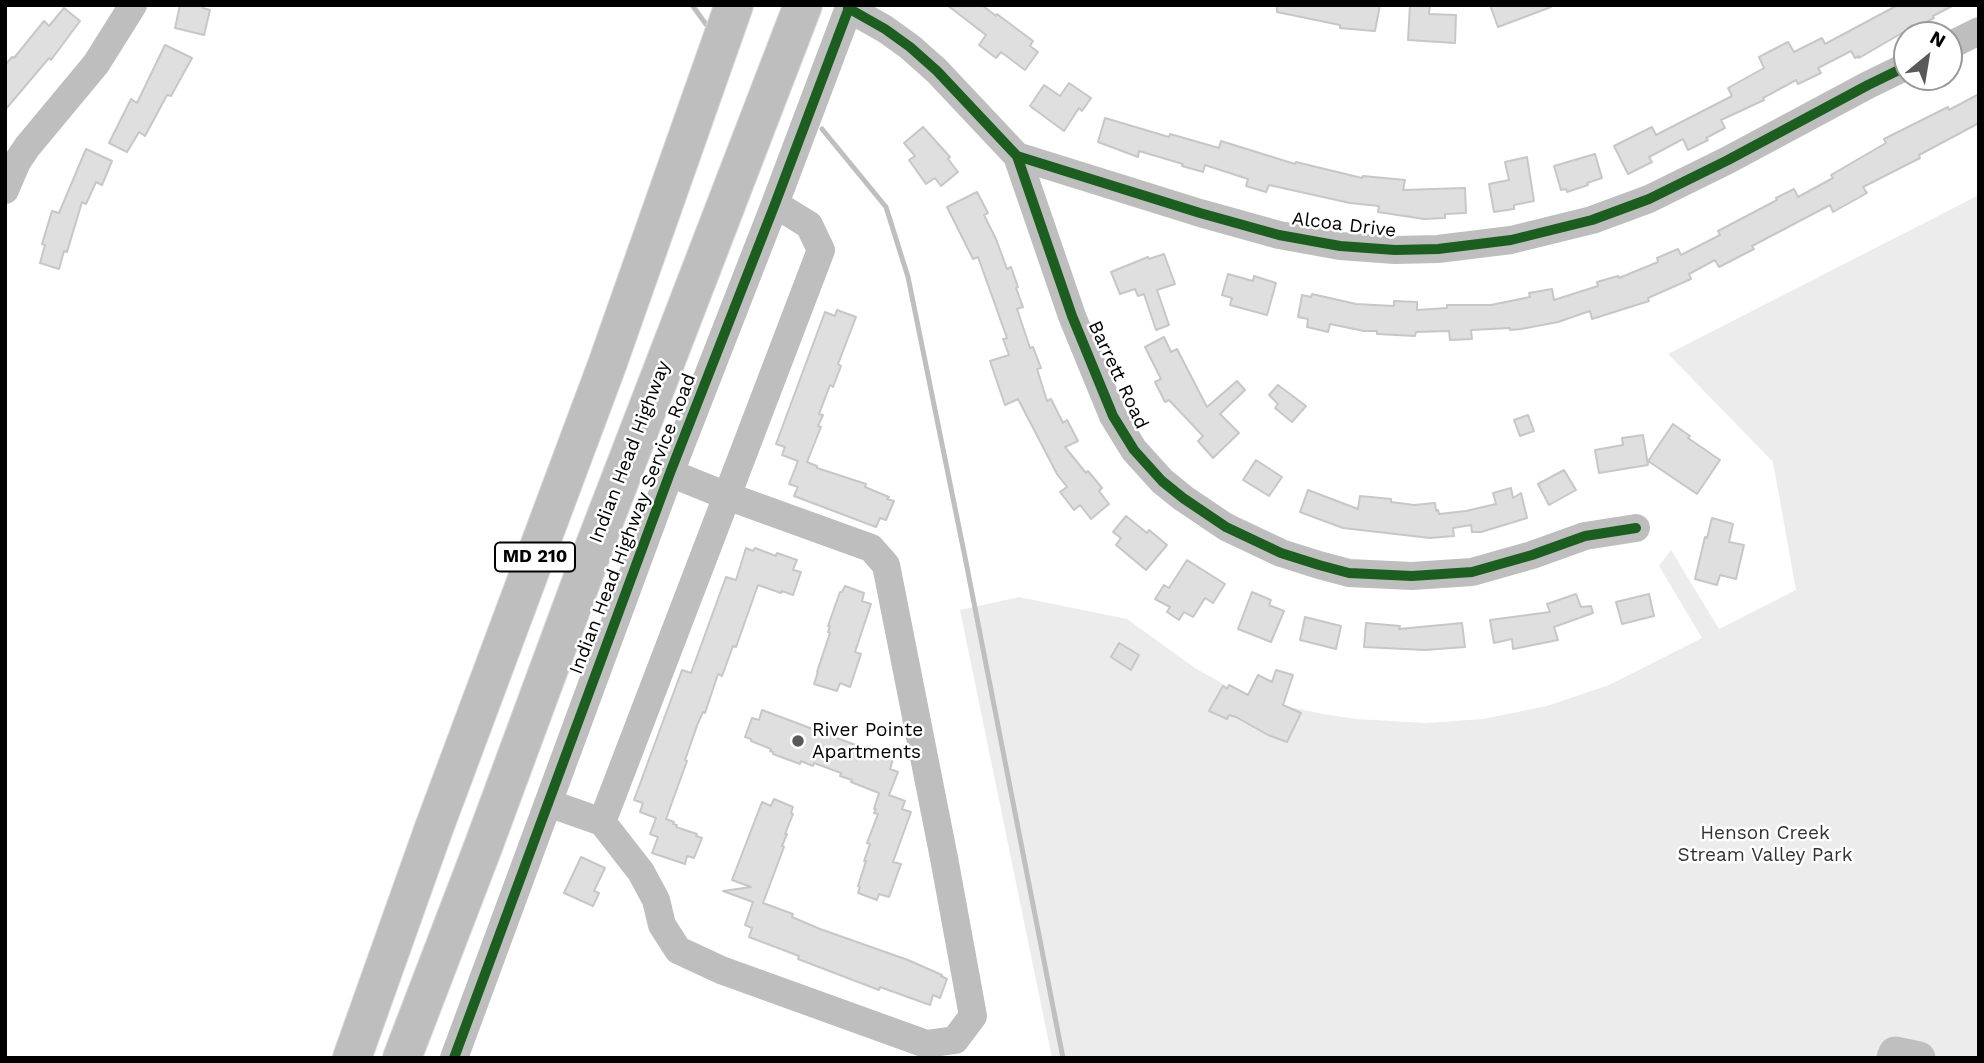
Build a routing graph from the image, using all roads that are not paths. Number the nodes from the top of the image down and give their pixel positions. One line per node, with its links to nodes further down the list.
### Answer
1 (133, 5): 9 (street)
2 (734, 5): 16 (highway, MD 210)
3 (803, 5): 17 (highway, Indian Head Highway / MD 210)
4 (849, 7): 8 (street, Alcoa Drive); 10 (street, Indian Head Highway Service Road)
5 (1979, 31): 6 (street)
6 (1963, 39)
7 (1893, 73): 8 (street, Alcoa Drive)
8 (1017, 156): 13 (street, Barrett Road)
9 (5, 190)
10 (775, 204): 11 (street, Indian Head Highway Service Road); 12 (street)
11 (670, 473): 12 (street); 14 (street, Indian Head Highway Service Road)
12 (727, 496): 15 (street); 15 (street)
13 (1636, 528)
14 (548, 803): 15 (street); 18 (street, Indian Head Highway Service Road)
15 (602, 822)
16 (352, 1058)
17 (402, 1058)
18 (454, 1058)

